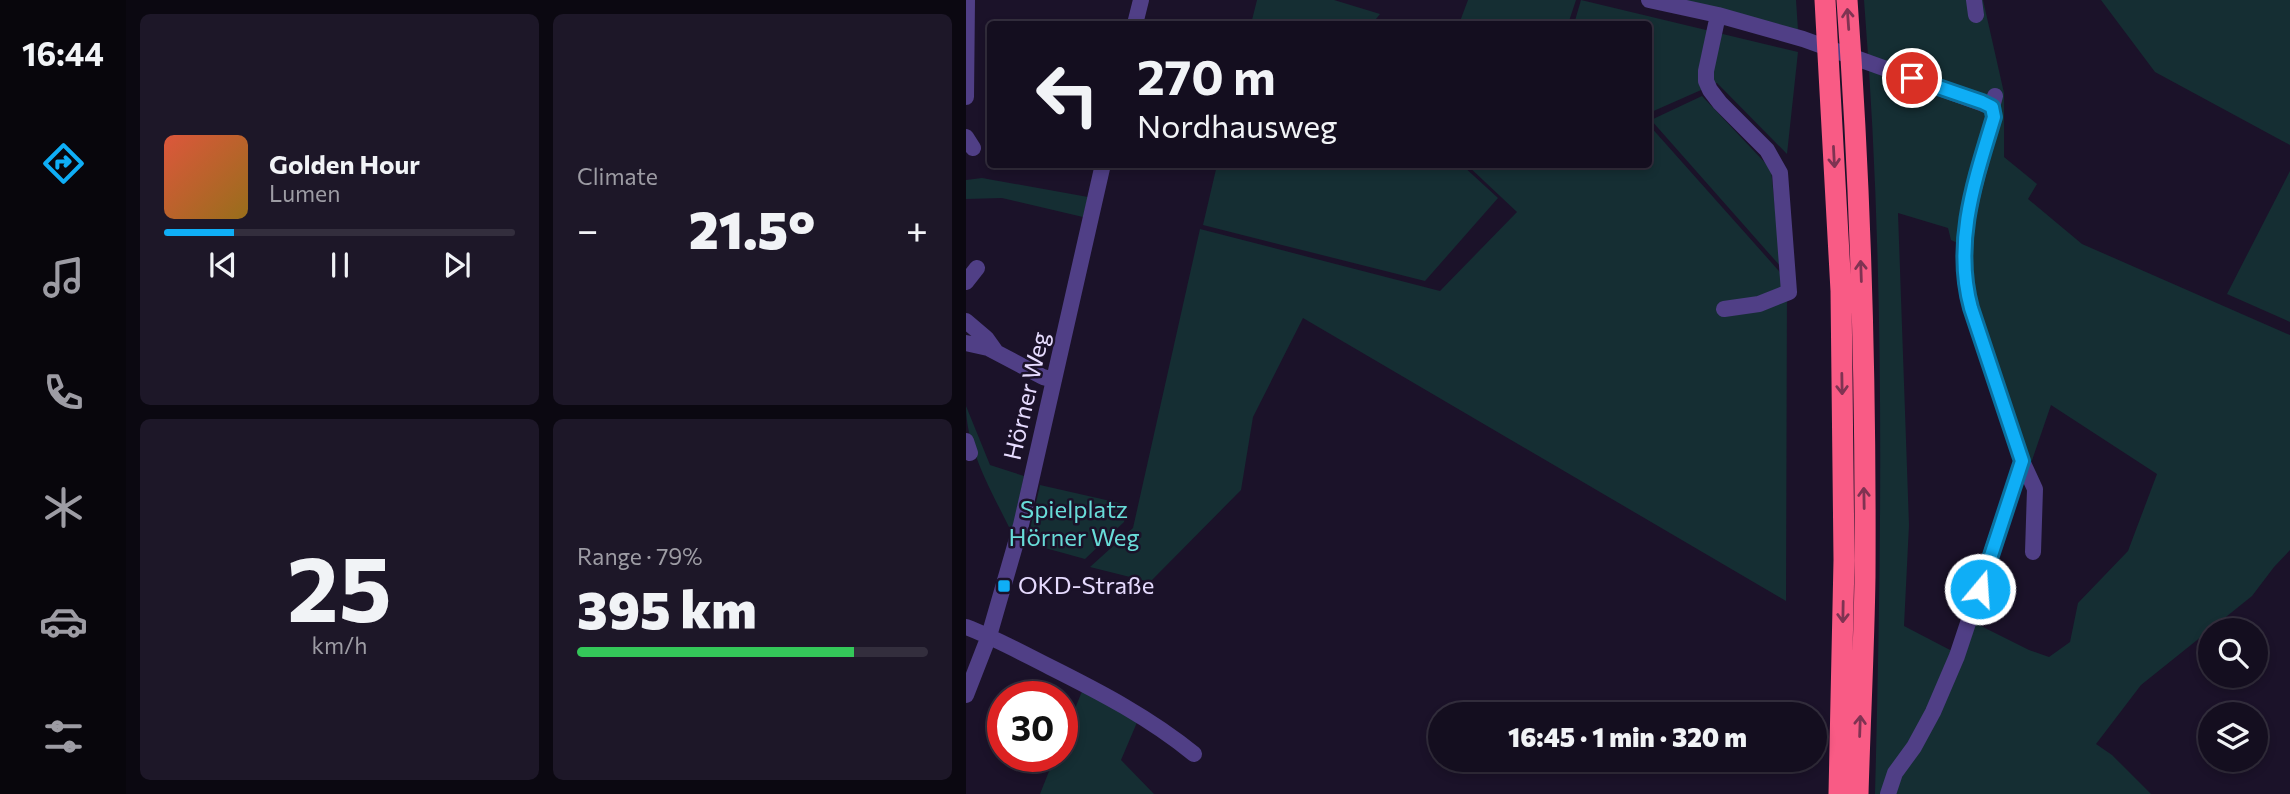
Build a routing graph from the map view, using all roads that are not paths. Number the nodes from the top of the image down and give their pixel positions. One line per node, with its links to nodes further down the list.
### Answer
1 (967, 0): 8 (street)
2 (1141, 0): 7 (street)
3 (1649, 0): 6 (street)
4 (1825, 0): 24 (highway, one-way to 24)
5 (1847, 0): 25 (highway, one-way to 5)
6 (1718, 15): 13 (street); 18 (street)
7 (1137, 21)
8 (967, 60): 9 (street)
9 (966, 97)
10 (1102, 168): 17 (street, Hörner Weg)
11 (977, 268): 12 (street)
12 (966, 282)
13 (1724, 309)
14 (966, 321): 16 (street)
15 (966, 343): 16 (street)
16 (996, 352): 17 (street)
17 (1054, 380): 21 (street, Hörner Weg)
18 (2022, 461): 19 (street); 26 (street)
19 (2033, 552)
20 (966, 627): 21 (street)
21 (989, 636): 22 (street, Hörner Weg); 23 (street)
22 (966, 695)
23 (1194, 754)
24 (1839, 794)
25 (1858, 794)
26 (1888, 794)

